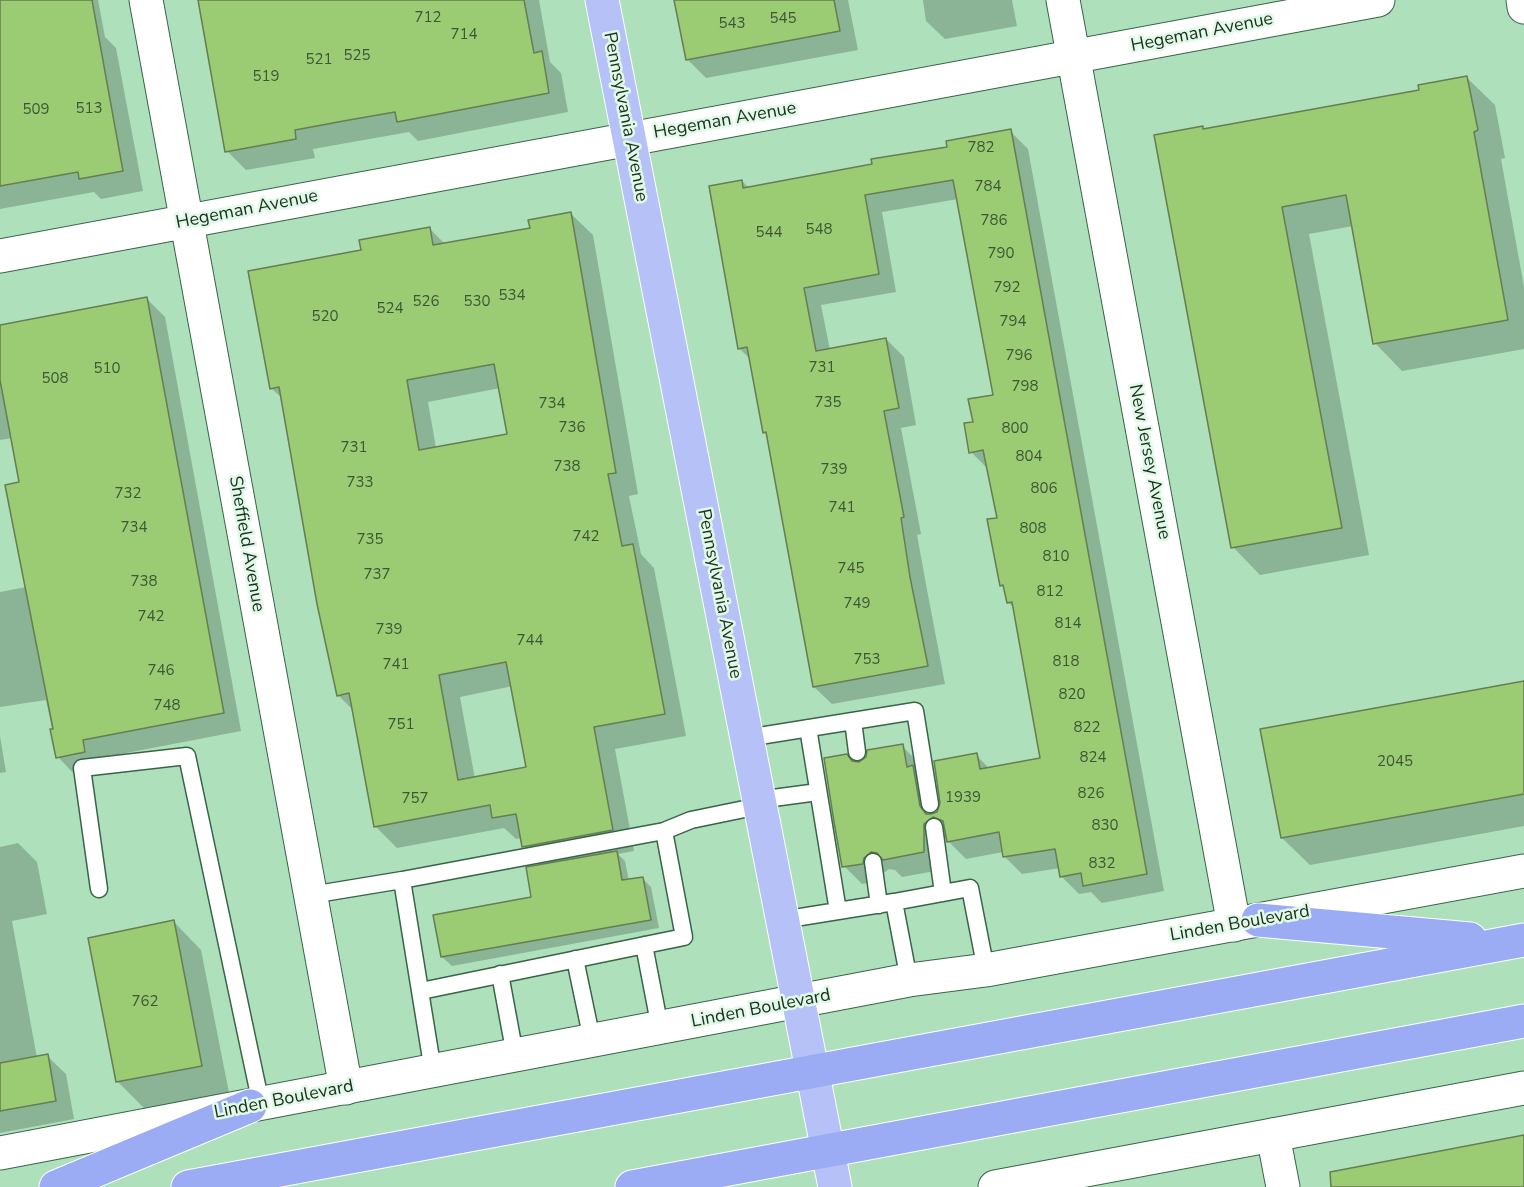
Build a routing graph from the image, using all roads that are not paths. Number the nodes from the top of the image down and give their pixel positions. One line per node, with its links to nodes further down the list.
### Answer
1 (146, 0): 9 (street, Sheffield Avenue)
2 (602, 0): 8 (main road, Pennsylvania Avenue)
3 (1063, 0): 7 (street, New Jersey Avenue)
4 (1378, 0): 7 (street, Hegeman Avenue)
5 (1523, 0): 6 (street)
6 (1524, 7)
7 (1074, 57): 8 (street, Hegeman Avenue); 29 (street, New Jersey Avenue)
8 (630, 138): 9 (street, Hegeman Avenue); 13 (main road, Pennsylvania Avenue)
9 (187, 221): 10 (street, Hegeman Avenue); 25 (street, Sheffield Avenue)
10 (0, 256)
11 (853, 721): 12 (lane); 14 (lane); 17 (lane)
12 (808, 728): 13 (lane); 15 (lane)
13 (747, 738): 16 (main road, Pennsylvania Avenue)
14 (857, 752)
15 (818, 792): 16 (lane); 27 (lane)
16 (759, 803): 19 (lane); 28 (main road, Pennsylvania Avenue)
17 (930, 804)
18 (934, 827): 24 (lane)
19 (664, 831): 22 (lane); 31 (lane)
20 (873, 862): 26 (lane)
21 (1524, 871): 29 (street, Linden Boulevard)
22 (402, 880): 25 (lane); 36 (lane)
23 (99, 889): 46 (lane)
24 (943, 893): 26 (lane); 33 (lane)
25 (311, 895): 44 (street, Sheffield Avenue)
26 (887, 904): 27 (lane); 35 (lane)
27 (838, 911): 28 (lane)
28 (782, 920): 37 (main road, Pennsylvania Avenue)
29 (1246, 922): 30 (highway); 33 (street, Linden Boulevard)
30 (1518, 941): 43 (highway)
31 (644, 945): 32 (lane); 39 (lane)
32 (575, 959): 34 (lane); 40 (lane)
33 (986, 970): 35 (street, Linden Boulevard)
34 (500, 974): 36 (lane); 41 (lane)
35 (909, 980): 37 (street, Linden Boulevard)
36 (421, 991): 42 (lane)
37 (797, 1001): 39 (street, Linden Boulevard); 43 (main road, Pennsylvania Avenue)
38 (1524, 1021): 48 (highway)
39 (660, 1028): 40 (street, Linden Boulevard)
40 (592, 1040): 41 (street, Linden Boulevard)
41 (515, 1055): 42 (street, Linden Boulevard)
42 (433, 1071): 44 (street, Linden Boulevard)
43 (811, 1071): 48 (main road, Pennsylvania Avenue); 51 (highway)
44 (346, 1088): 46 (street, Linden Boulevard)
45 (1524, 1088): 47 (street)
46 (255, 1105): 49 (street, Linden Boulevard); 50 (highway)
47 (1273, 1135): 54 (street); 55 (street)
48 (826, 1152): 52 (highway); 53 (main road, Pennsylvania Avenue)
49 (0, 1154)
50 (56, 1187)
51 (188, 1187)
52 (632, 1187)
53 (835, 1187)
54 (995, 1187)
55 (1283, 1187)

